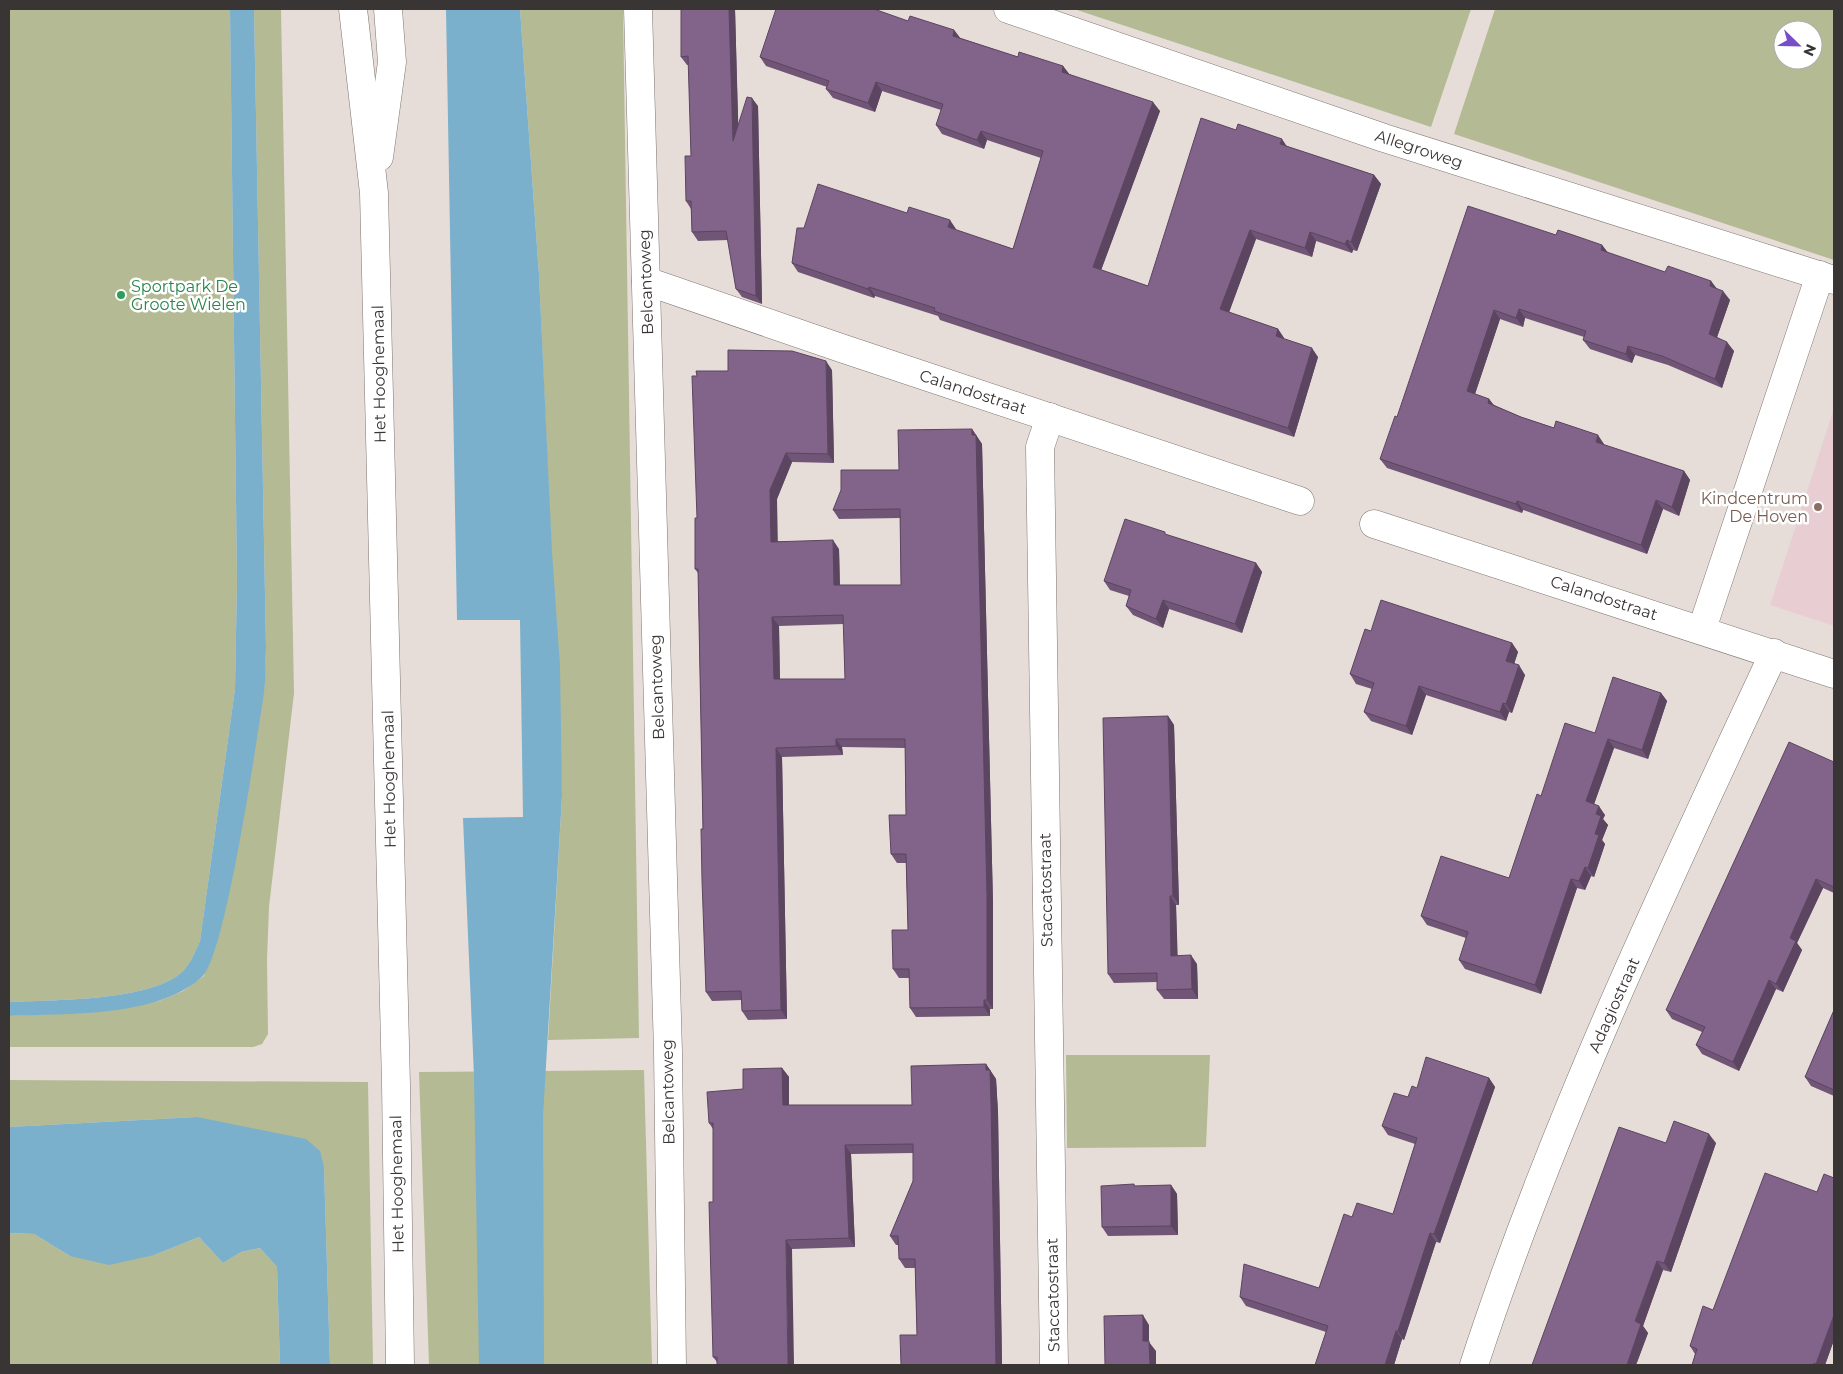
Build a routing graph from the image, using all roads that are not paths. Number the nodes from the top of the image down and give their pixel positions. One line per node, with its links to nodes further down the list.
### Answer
1 (353, 9): 5 (street, Het Hooghemaal)
2 (388, 9): 5 (street, Het Hooghemaal)
3 (638, 9): 7 (street, Belcantoweg)
4 (1008, 9): 6 (street, Allegroweg)
5 (374, 194): 14 (street, Het Hooghemaal)
6 (1827, 277): 11 (street)
7 (646, 281): 8 (street, Calandostraat); 15 (street, Belcantoweg)
8 (1050, 417): 9 (street, Calandostraat); 16 (street, Staccatostraat)
9 (1300, 500)
10 (1374, 524): 11 (street, Calandostraat)
11 (1702, 630): 12 (street, Calandostraat)
12 (1774, 653): 13 (street, Calandostraat); 17 (street, Adagiostraat)
13 (1834, 674)
14 (400, 1365)
15 (672, 1365)
16 (1054, 1365)
17 (1474, 1365)

